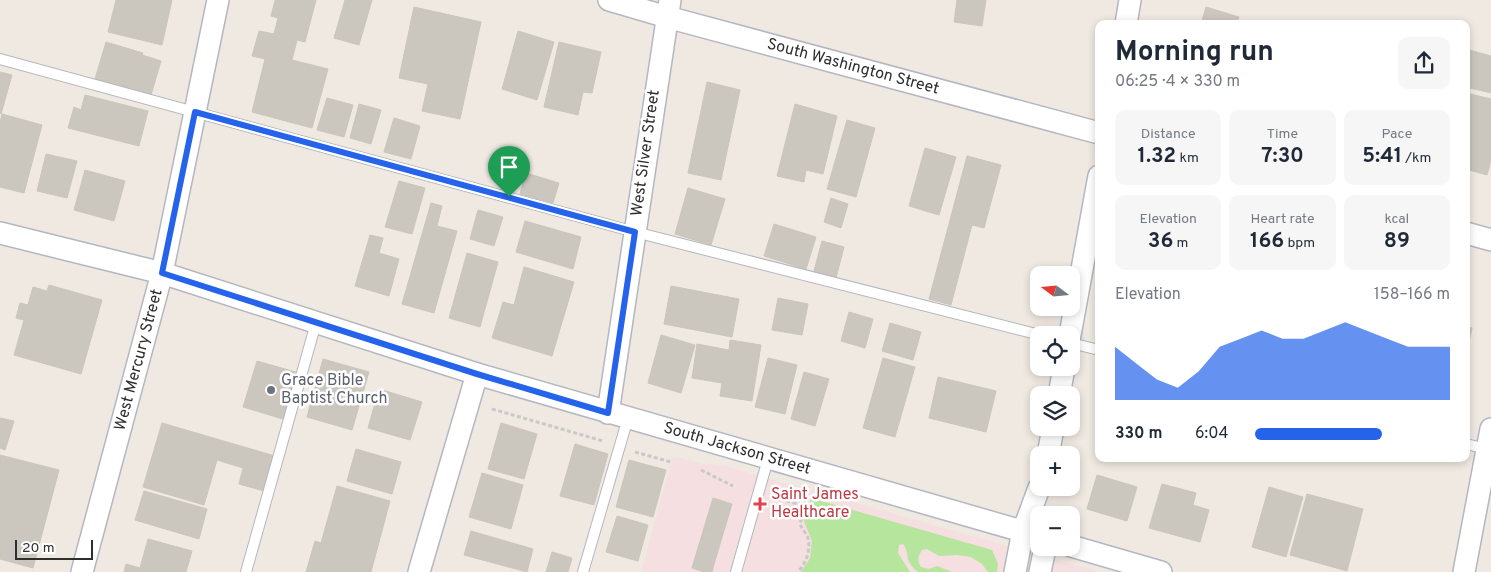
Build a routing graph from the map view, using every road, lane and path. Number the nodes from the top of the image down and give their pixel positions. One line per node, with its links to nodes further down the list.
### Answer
1 (218, 0): 7 (street, West Mercury Street)
2 (608, 0): 4 (street, South Washington Street)
3 (1130, 0): 5 (street)
4 (668, 9): 8 (street, South Washington Street); 10 (street, West Silver Street)
5 (1127, 20)
6 (0, 59): 7 (lane)
7 (195, 112): 10 (lane); 14 (street, West Mercury Street)
8 (1095, 132)
9 (1095, 198): 16 (street)
10 (635, 232): 17 (lane); 22 (street, West Silver Street)
11 (1470, 234): 13 (street)
12 (1, 237): 14 (street)
13 (1491, 240)
14 (162, 273): 15 (street); 35 (street, West Mercury Street)
15 (316, 322): 20 (street); 36 (lane)
16 (1072, 326)
17 (1030, 332)
18 (1080, 345): 19 (lane)
19 (1095, 349)
20 (477, 374): 22 (street); 37 (street)
21 (491, 408): 25 (path)
22 (618, 416): 25 (lane); 26 (street, South Jackson Street)
23 (1489, 439): 24 (lane); 44 (street)
24 (1470, 443)
25 (620, 446): 27 (path); 38 (lane)
26 (768, 459): 31 (street, South Jackson Street); 39 (lane)
27 (671, 462)
28 (701, 470): 29 (path)
29 (734, 486)
30 (780, 499): 40 (path)
31 (1030, 533)
32 (1030, 535): 41 (street)
33 (1080, 549): 43 (street)
34 (1043, 556): 42 (street)
35 (82, 572)
36 (246, 572)
37 (419, 572)
38 (584, 572)
39 (736, 572)
40 (798, 572)
41 (1015, 572)
42 (1040, 572)
43 (1161, 572)
44 (1464, 572)

